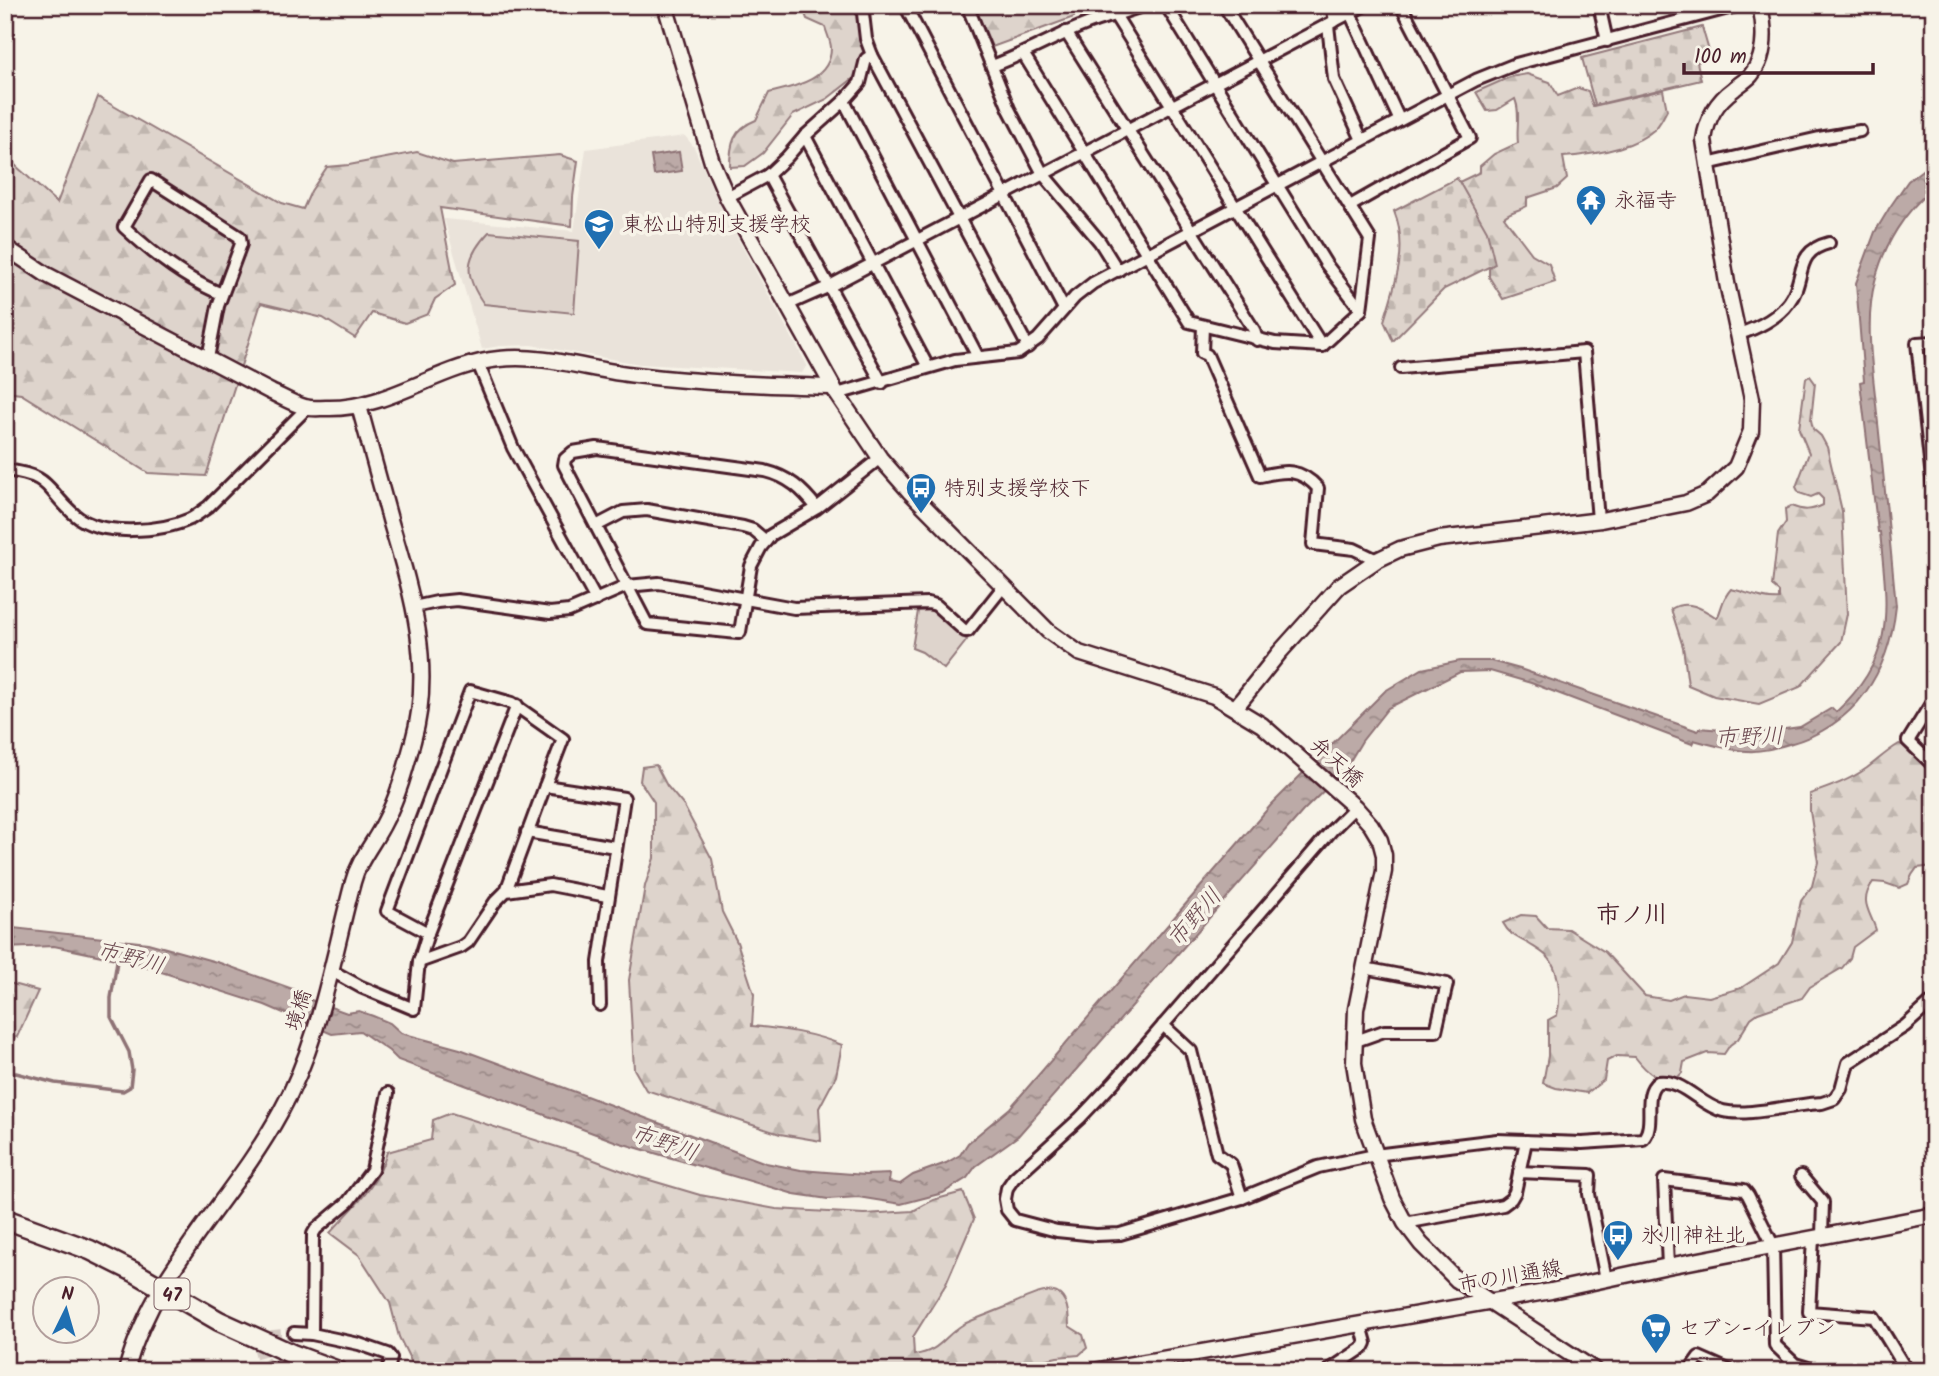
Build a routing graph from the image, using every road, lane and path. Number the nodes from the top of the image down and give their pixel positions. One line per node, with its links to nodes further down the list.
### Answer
1 (665, 5): 39 (street, 弁天橋)
2 (862, 5): 19 (street)
3 (905, 5): 38 (street)
4 (967, 5): 22 (street)
5 (1146, 5): 15 (street)
6 (1166, 5): 23 (street)
7 (1332, 5): 16 (street)
8 (1365, 5): 14 (street)
9 (1401, 5): 24 (street)
10 (1599, 5): 18 (street)
11 (1741, 5): 18 (street)
12 (1760, 5): 34 (street)
13 (1227, 10): 21 (street)
14 (1350, 13): 16 (street); 27 (street)
15 (1115, 15): 17 (street); 26 (street)
16 (1331, 23): 21 (street); 31 (street)
17 (1066, 32): 20 (street); 28 (street)
18 (1607, 41): 24 (street)
19 (872, 55): 25 (street); 42 (street)
20 (1024, 55): 22 (street); 32 (street)
21 (1259, 61): 23 (street); 33 (street)
22 (992, 66): 35 (street)
23 (1216, 84): 26 (street); 37 (street)
24 (1446, 94): 27 (street); 40 (street)
25 (844, 101): 30 (street); 44 (street)
26 (1172, 107): 28 (street); 41 (street)
27 (1399, 119): 31 (street)
28 (1127, 130): 32 (street); 43 (street)
29 (1860, 131): 34 (street)
30 (805, 136): 36 (street); 48 (street)
31 (1363, 140): 33 (street)
32 (1084, 152): 35 (street); 47 (street)
33 (1321, 162): 37 (street); 40 (street)
34 (1707, 164): 56 (street)
35 (1043, 174): 38 (street); 49 (street)
36 (768, 175): 39 (street); 50 (street)
37 (1279, 185): 41 (street); 54 (street)
38 (1004, 194): 42 (street); 53 (street)
39 (727, 197): 52 (street, 弁天橋)
40 (1350, 206): 54 (street)
41 (1235, 208): 43 (street); 59 (street)
42 (960, 218): 44 (street); 60 (street)
43 (1192, 231): 47 (street); 57 (street)
44 (917, 239): 48 (street); 61 (street)
45 (1829, 243): 56 (street)
46 (5, 247): 62 (street)
47 (1149, 255): 49 (street); 55 (street)
48 (873, 262): 50 (street); 64 (street)
49 (1118, 271): 53 (street)
50 (830, 285): 52 (street); 66 (street)
51 (222, 294): 51 (street); 62 (street)
52 (787, 305): 67 (street, 弁天橋)
53 (1064, 309): 60 (street)
54 (1361, 310): 59 (street)
55 (1203, 326): 57 (street); 77 (street)
56 (1739, 334): 74 (street)
57 (1257, 340): 59 (street)
58 (1934, 342): 72 (street)
59 (1322, 346)
60 (1028, 347): 61 (street)
61 (978, 357): 64 (street)
62 (208, 358): 69 (street)
63 (478, 363): 67 (street); 68 (street); 81 (street)
64 (928, 367): 66 (street)
65 (1401, 368): 74 (street)
66 (882, 383): 67 (street)
67 (834, 391): 70 (street, 弁天橋)
68 (359, 406): 69 (street); 82 (street, 境橋)
69 (307, 408): 71 (street)
70 (880, 458): 73 (street); 79 (street, 弁天橋)
71 (5, 470)
72 (1934, 496)
73 (817, 508): 75 (street); 76 (street)
74 (1598, 520): 77 (street)
75 (596, 526): 76 (street); 78 (street)
76 (765, 541): 80 (street)
77 (1377, 560): 85 (street)
78 (627, 586): 80 (street); 80 (street); 81 (street)
79 (1003, 587): 80 (street); 85 (street, 弁天橋)
80 (745, 599)
81 (596, 600): 82 (street)
82 (414, 607): 96 (street, 境橋)
83 (1934, 699): 86 (street)
84 (517, 705): 87 (street); 93 (street); 93 (street)
85 (1236, 707): 88 (street, 弁天橋)
86 (1934, 765)
87 (545, 786): 89 (street); 90 (street)
88 (1355, 807): 95 (street, 弁天橋); 99 (street)
89 (527, 832): 90 (street); 91 (street)
90 (615, 847): 92 (street)
91 (506, 891): 92 (street); 94 (street)
92 (607, 896): 98 (street)
93 (428, 933): 94 (street)
94 (419, 962): 96 (street)
95 (1364, 968): 100 (street, 弁天橋); 100 (street)
96 (330, 977): 114 (street, 境橋)
97 (1934, 1000): 102 (street)
98 (600, 1004)
99 (1163, 1025): 106 (street); 106 (street)
100 (1353, 1042): 103 (street, 弁天橋)
101 (388, 1093): 118 (street)
102 (1526, 1141): 103 (street); 104 (street)
103 (1375, 1155): 106 (street); 109 (street, 弁天橋)
104 (1519, 1172): 109 (street); 113 (street)
105 (1801, 1176): 110 (street)
106 (1242, 1198)
107 (1934, 1215): 110 (street, 市の川通線)
108 (5, 1219): 114 (main road, 47)
109 (1405, 1223): 115 (street, 弁天橋)
110 (1817, 1237): 111 (street, 市の川通線); 129 (street)
111 (1773, 1245): 112 (street, 市の川通線); 112 (street); 128 (street)
112 (1668, 1266): 113 (street, 市の川通線)
113 (1606, 1279): 115 (street, 市の川通線)
114 (161, 1288): 120 (street, 境橋); 121 (main road, 47)
115 (1494, 1301): 116 (street, 市の川通線); 125 (street, 弁天橋)
116 (1361, 1325): 119 (street, 市の川通線); 124 (street)
117 (294, 1333): 118 (street)
118 (312, 1334): 122 (street)
119 (1147, 1366): 123 (street, 市の川通線)
120 (126, 1371)
121 (338, 1371)
122 (388, 1371)
123 (1093, 1371)
124 (1328, 1371)
125 (1596, 1371)
126 (1689, 1371): 127 (street)
127 (1731, 1371)
128 (1818, 1371)
129 (1900, 1371)

